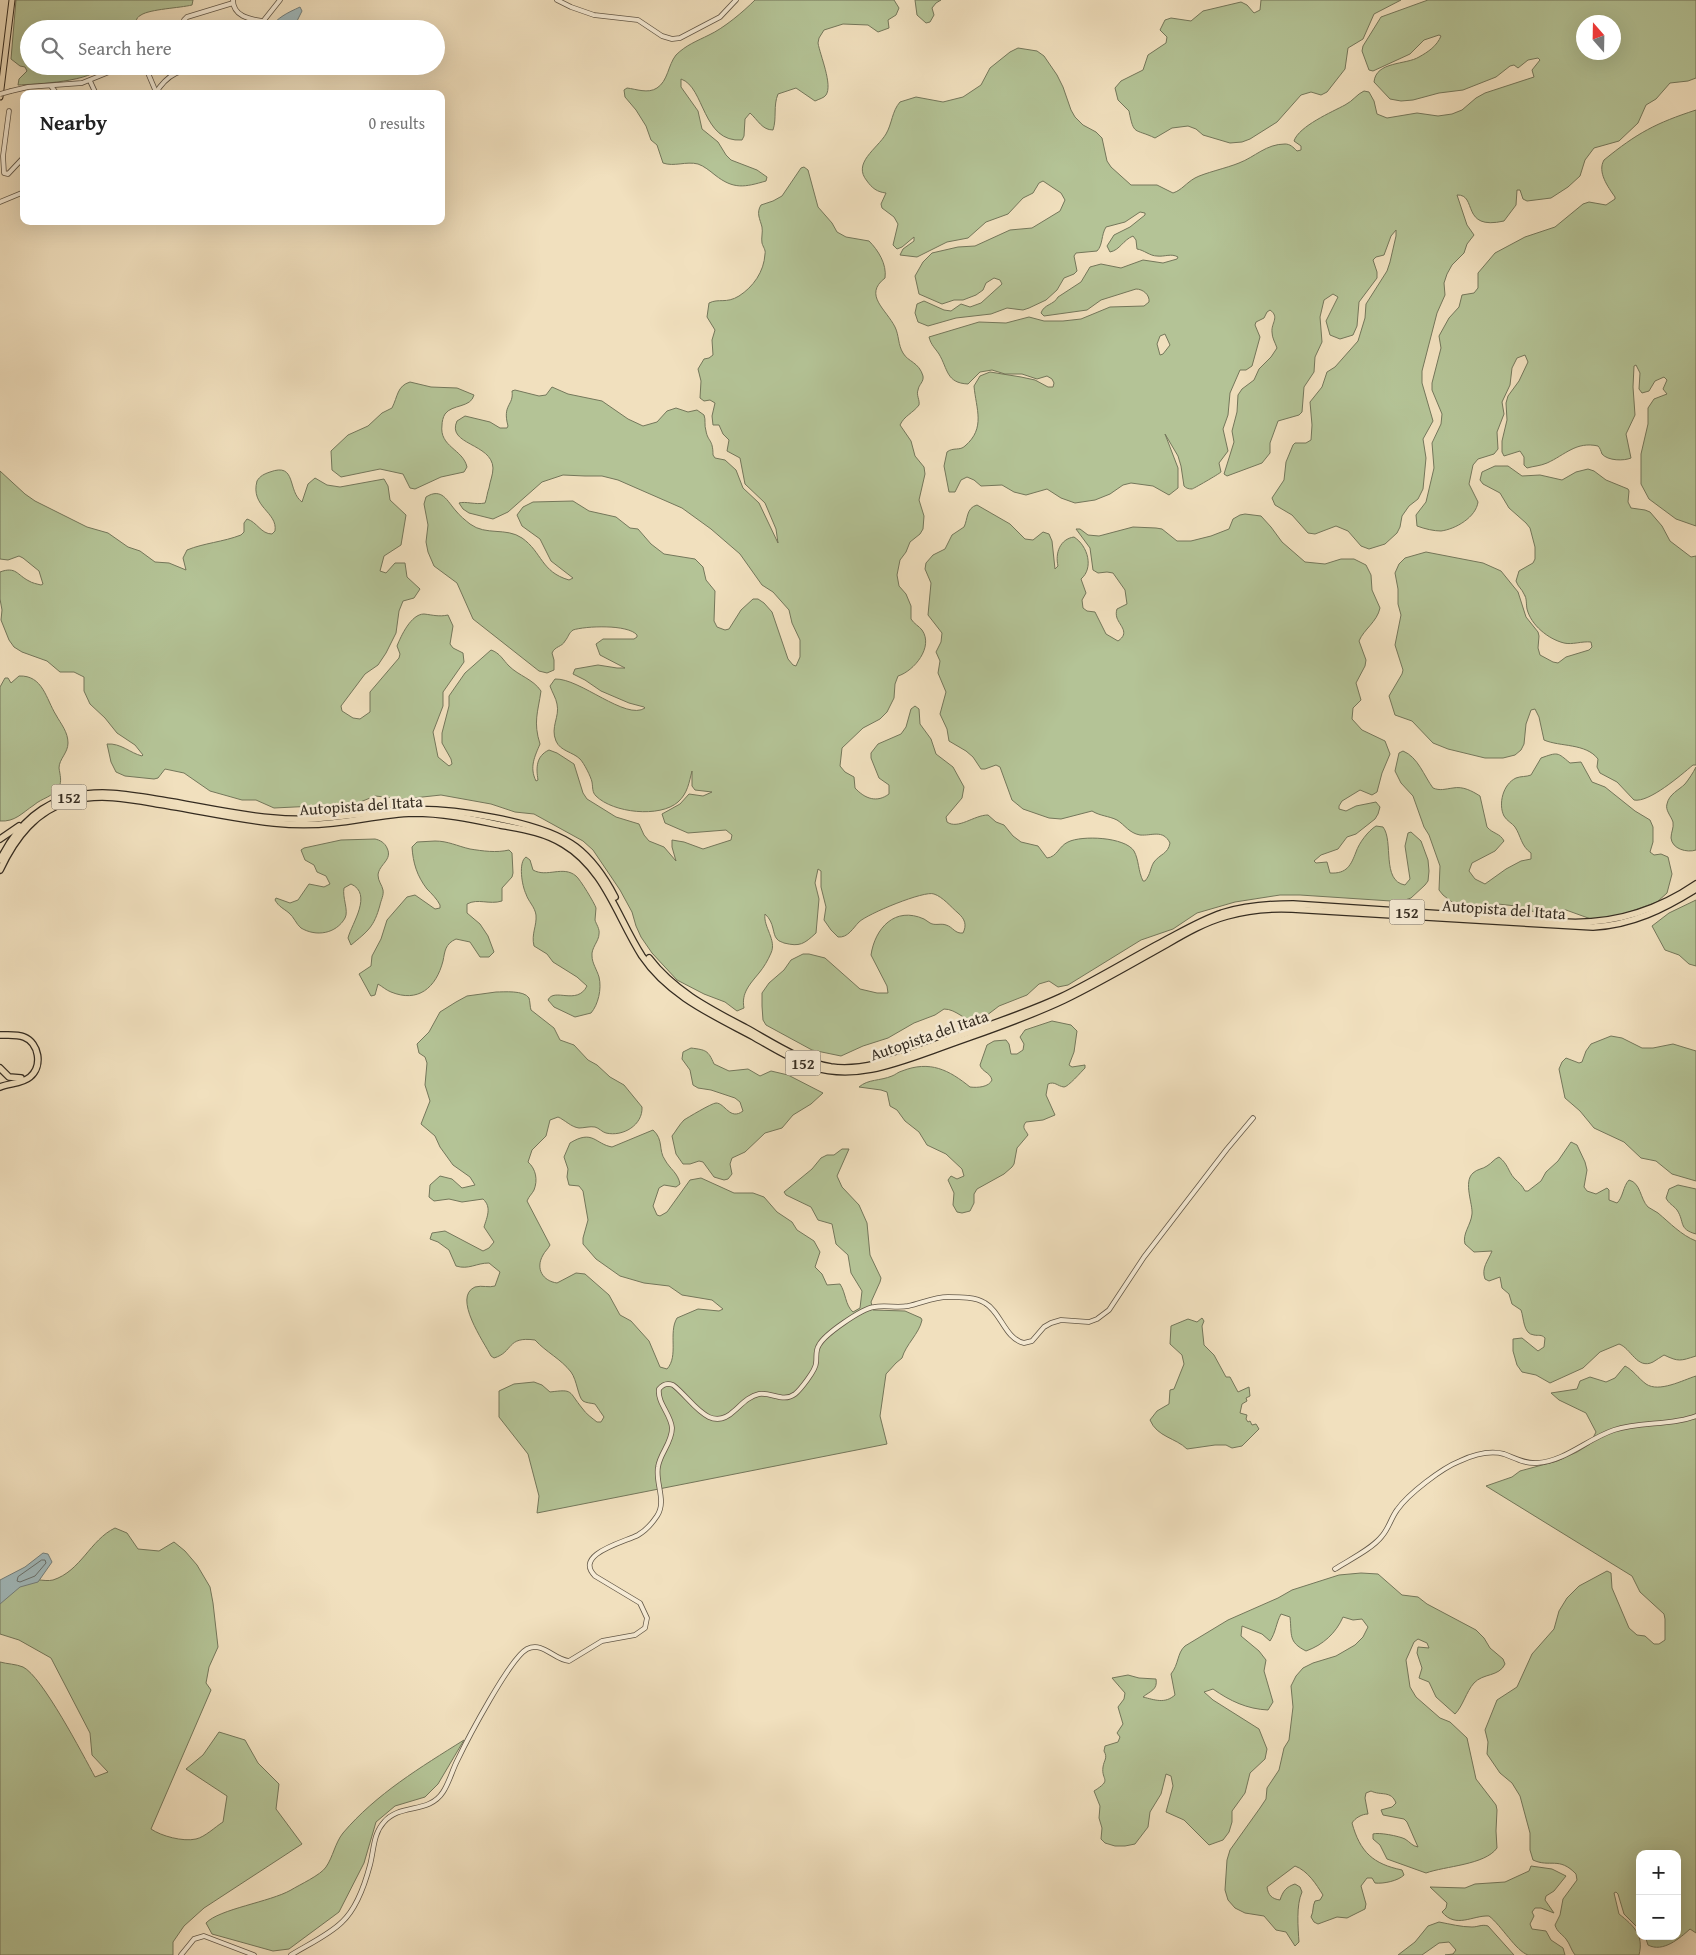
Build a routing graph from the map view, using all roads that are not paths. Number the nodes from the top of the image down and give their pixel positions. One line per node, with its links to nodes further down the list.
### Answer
1 (12, 0): 18 (main road)
2 (280, 0): 8 (street)
3 (557, 0): 4 (street)
4 (736, 0)
5 (233, 2): 6 (street); 7 (street)
6 (185, 20)
7 (259, 20)
8 (263, 20)
9 (104, 75): 12 (street)
10 (148, 75): 16 (street)
11 (171, 75): 17 (street)
12 (90, 81): 13 (street); 15 (street)
13 (51, 86): 14 (street); 18 (street, bridge)
14 (54, 90)
15 (94, 90)
16 (155, 90)
17 (158, 90)
18 (0, 96)
19 (9, 111): 20 (street)
20 (20, 161)
21 (20, 194): 22 (street)
22 (1, 201)
23 (35, 814): 24 (highway); 25 (highway, Autopista del Itata / 152); 27 (highway, Autopista del Itata / 152)
24 (0, 838)
25 (0, 860)
26 (0, 870): 28 (highway, Autopista del Itata / 152)
27 (1696, 884)
28 (1696, 889)
29 (0, 1036): 30 (highway); 31 (highway)
30 (0, 1068)
31 (0, 1087)
32 (1253, 1118): 37 (street)
33 (1696, 1416): 34 (street)
34 (1335, 1569)
35 (181, 1955): 36 (street)
36 (254, 1955)
37 (291, 1955)

